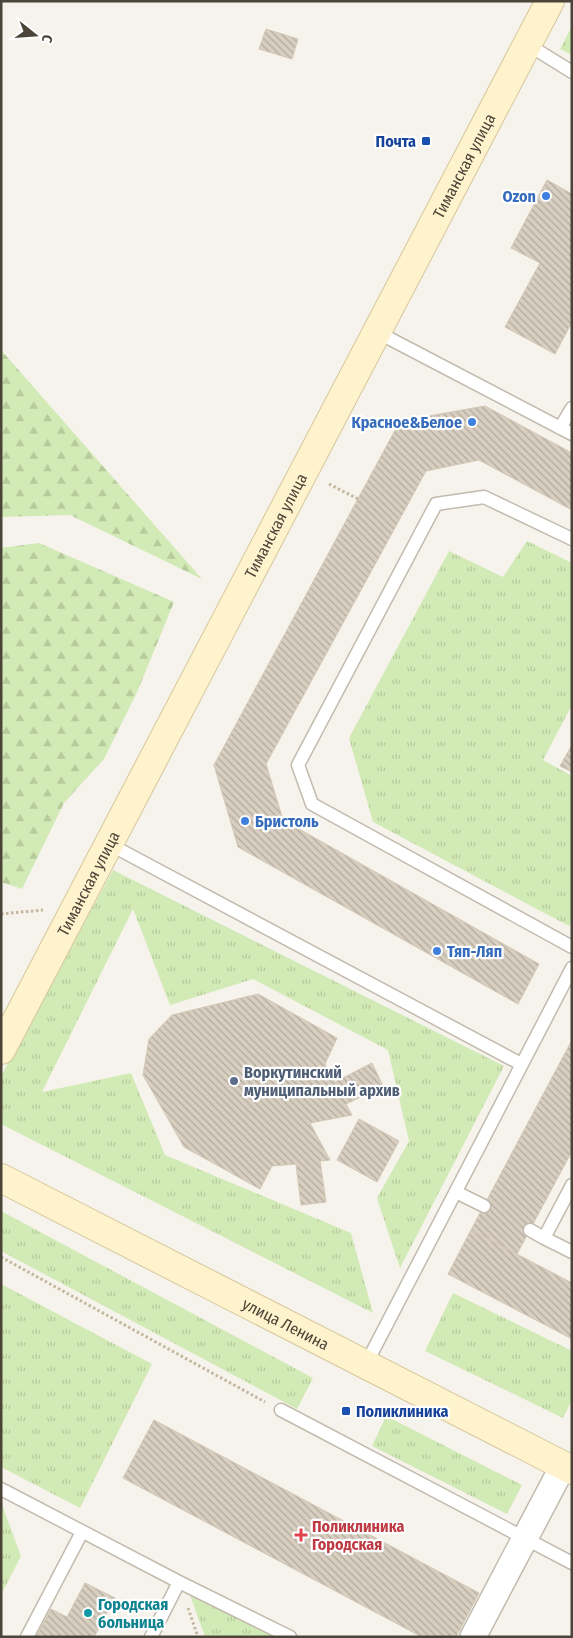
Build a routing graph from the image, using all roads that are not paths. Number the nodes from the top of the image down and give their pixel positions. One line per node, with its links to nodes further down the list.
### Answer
1 (550, 1): 2 (street, Тиманская улица)
2 (527, 44): 3 (lane); 4 (street, Тиманская улица)
3 (572, 72)
4 (376, 332): 6 (lane); 8 (street, Тиманская улица)
5 (572, 408): 6 (lane)
6 (566, 432)
7 (572, 539): 9 (lane)
8 (109, 844): 11 (street, Тиманская улица); 12 (lane)
9 (572, 946)
10 (572, 968): 12 (lane)
11 (1, 1050)
12 (521, 1064): 15 (lane)
13 (1, 1178): 20 (street, улица Ленина)
14 (572, 1185): 18 (lane)
15 (456, 1192): 16 (lane); 20 (lane)
16 (484, 1206)
17 (530, 1230): 18 (lane)
18 (544, 1238): 19 (lane)
19 (572, 1252)
20 (366, 1364): 22 (street, улица Ленина)
21 (281, 1410): 25 (lane)
22 (568, 1464): 25 (street)
23 (1, 1490): 24 (lane)
24 (82, 1532): 27 (lane); 28 (lane)
25 (524, 1539): 26 (lane); 31 (street)
26 (572, 1563)
27 (179, 1582): 29 (lane); 30 (lane)
28 (28, 1637)
29 (150, 1637)
30 (290, 1637)
31 (472, 1637)

